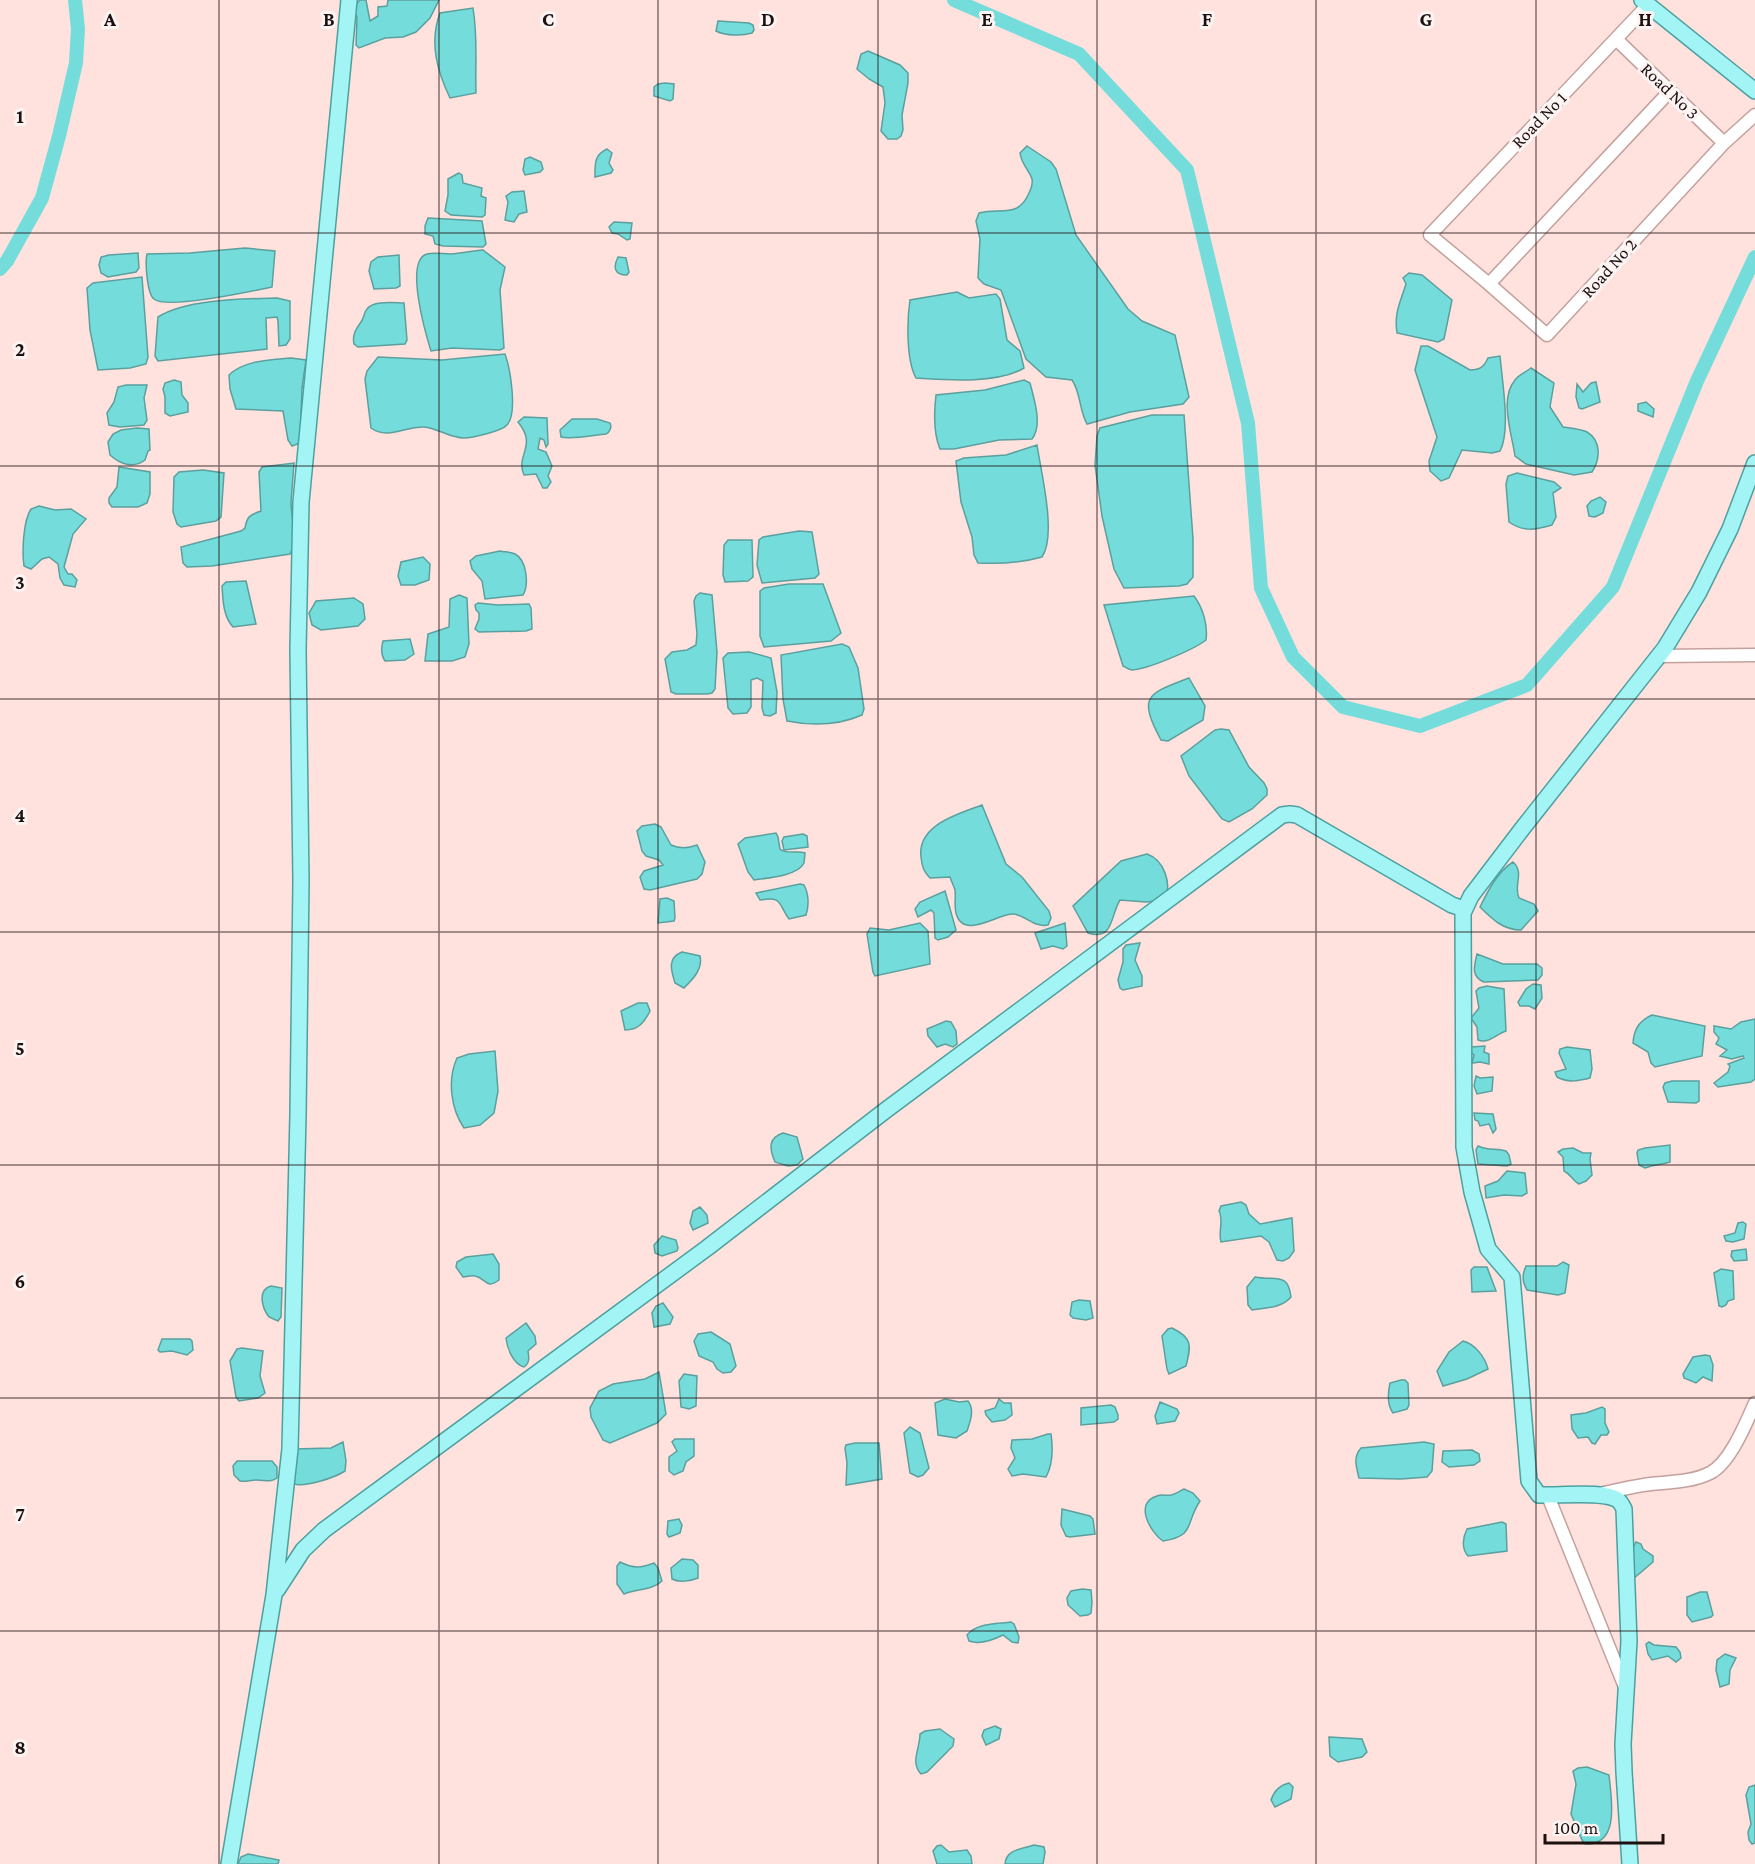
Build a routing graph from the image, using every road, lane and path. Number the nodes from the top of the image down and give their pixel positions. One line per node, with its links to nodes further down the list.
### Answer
1 (349, 0): 16 (main road)
2 (1645, 3): 3 (street, Road No 1); 4 (main road)
3 (1616, 39): 5 (street, Road No 3); 8 (street, Road No 1)
4 (1755, 91)
5 (1670, 92): 7 (street, Road No 3); 8 (street)
6 (1755, 115): 7 (street)
7 (1724, 143): 8 (street, Road No 2)
8 (1489, 284)
9 (1755, 462): 11 (main road)
10 (1755, 655): 11 (street)
11 (1659, 656): 12 (main road)
12 (1464, 909): 15 (main road); 16 (main road)
13 (1755, 1403): 14 (street)
14 (1600, 1494): 15 (main road); 17 (main road)
15 (1548, 1496): 17 (street)
16 (274, 1595): 18 (main road)
17 (1626, 1690): 19 (main road)
18 (229, 1864)
19 (1630, 1864)

